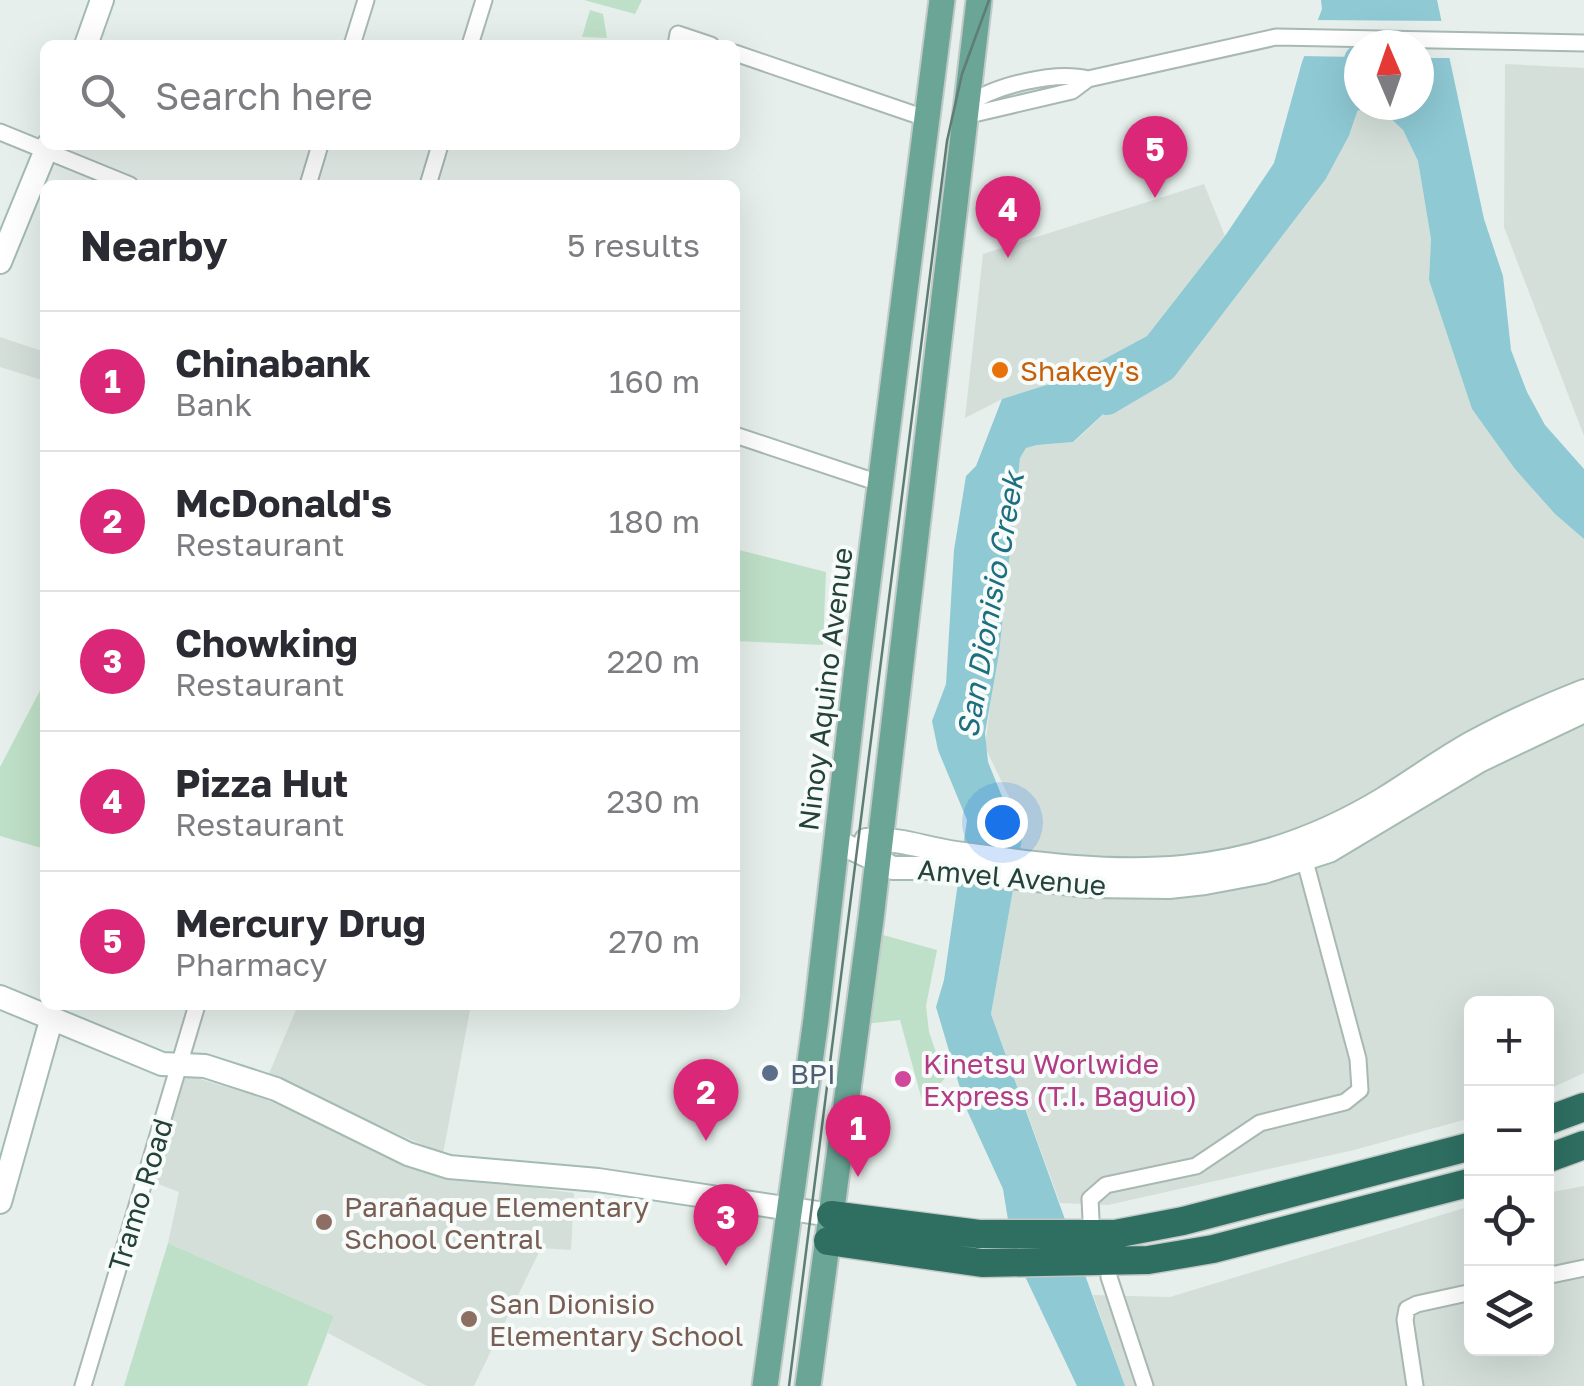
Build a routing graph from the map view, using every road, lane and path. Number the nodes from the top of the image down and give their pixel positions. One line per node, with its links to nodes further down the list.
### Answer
1 (102, 0): 6 (main road)
2 (366, 0): 7 (street)
3 (484, 0): 8 (street)
4 (942, 0): 14 (main road, Ninoy Aquino Avenue)
5 (979, 0): 13 (main road)
6 (88, 40)
7 (354, 40)
8 (472, 40)
9 (677, 40): 10 (street)
10 (696, 40)
11 (1578, 42): 13 (street)
12 (740, 55): 14 (street)
13 (967, 110): 14 (main road); 30 (main road)
14 (928, 115): 26 (main road, Ninoy Aquino Avenue)
15 (0, 132): 16 (street)
16 (40, 145)
17 (46, 150): 24 (main road)
18 (54, 150): 21 (street)
19 (318, 150): 22 (street)
20 (438, 150): 23 (street)
21 (119, 180)
22 (310, 180)
23 (430, 180)
24 (0, 262)
25 (740, 437): 26 (street)
26 (882, 484): 29 (main road, Ninoy Aquino Avenue)
27 (1584, 691): 31 (main road, Amvel Avenue)
28 (1584, 711): 31 (main road, Amvel Avenue)
29 (836, 841): 30 (main road, Amvel Avenue); 44 (main road, Ninoy Aquino Avenue)
30 (878, 850): 31 (main road, Amvel Avenue); 46 (main road)
31 (1302, 851): 45 (street)
32 (0, 997): 33 (main road)
33 (40, 1007)
34 (196, 1010): 36 (street, Tramo Road)
35 (54, 1011): 36 (main road); 43 (main road)
36 (179, 1066): 44 (main road); 51 (street, Tramo Road)
37 (1584, 1107): 38 (highway)
38 (1554, 1119)
39 (1584, 1144): 41 (highway)
40 (1464, 1148): 45 (highway)
41 (1554, 1156)
42 (1464, 1184): 48 (highway)
43 (0, 1202)
44 (790, 1209): 46 (main road); 52 (main road, Ninoy Aquino Avenue)
45 (1085, 1227): 46 (highway)
46 (830, 1228): 48 (highway); 53 (main road)
47 (1584, 1268): 49 (street)
48 (1098, 1270): 54 (street)
49 (1554, 1274)
50 (1464, 1294): 55 (street)
51 (82, 1386)
52 (765, 1386)
53 (808, 1386)
54 (1145, 1386)
55 (1414, 1386)

